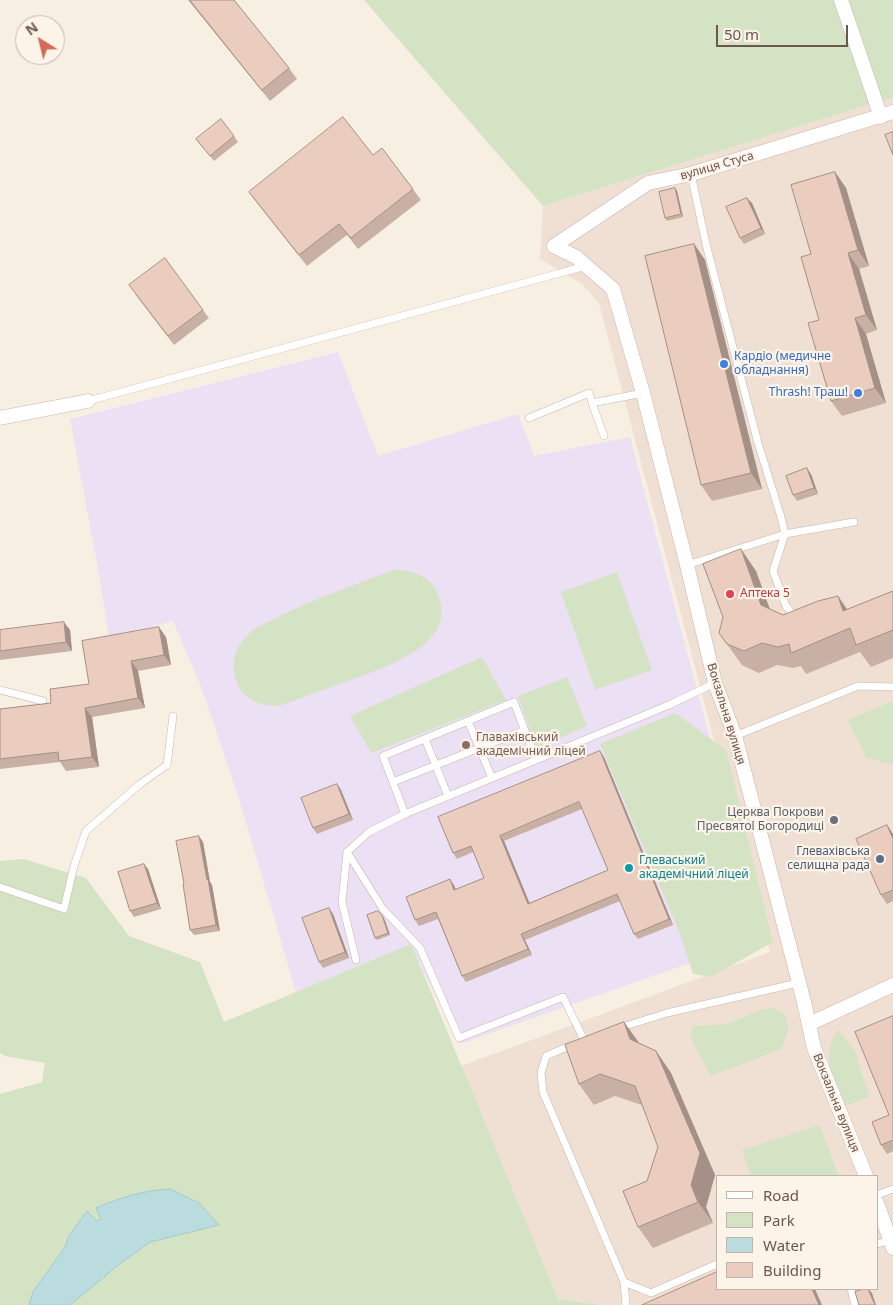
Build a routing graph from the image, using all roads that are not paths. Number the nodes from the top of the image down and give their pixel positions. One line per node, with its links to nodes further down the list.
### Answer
1 (841, 0): 2 (street)
2 (887, 114): 3 (street, вулиця Стуса)
3 (691, 174): 4 (street, вулиця Стуса); 13 (lane)
4 (554, 246): 5 (street, Вокзальна вулиця)
5 (586, 266): 6 (street, Вокзальна вулиця); 7 (lane)
6 (643, 393): 8 (lane); 14 (street, Вокзальна вулиця)
7 (88, 402): 9 (street)
8 (592, 404): 10 (lane); 11 (lane)
9 (0, 418)
10 (529, 418)
11 (604, 436)
12 (854, 522): 13 (lane)
13 (785, 534): 14 (lane); 15 (lane)
14 (687, 564): 16 (street, Вокзальна вулиця)
15 (801, 625)
16 (715, 683): 23 (street, Вокзальна вулиця); 26 (lane)
17 (893, 687): 23 (lane)
18 (0, 690): 19 (lane)
19 (43, 701)
20 (173, 716): 33 (lane)
21 (468, 721): 22 (lane); 24 (lane); 25 (lane)
22 (525, 730): 25 (lane); 26 (lane)
23 (735, 736): 35 (street, Вокзальна вулиця)
24 (425, 739): 27 (lane); 29 (lane)
25 (479, 747): 27 (lane); 28 (lane)
26 (536, 760): 28 (lane)
27 (435, 765): 29 (lane); 30 (lane)
28 (492, 778): 30 (lane)
29 (393, 782): 31 (lane)
30 (448, 796): 31 (lane)
31 (405, 814): 32 (lane)
32 (346, 852): 34 (lane); 40 (lane)
33 (0, 887)
34 (356, 960)
35 (798, 983): 37 (street, Вокзальна вулиця); 38 (lane)
36 (893, 985): 37 (street)
37 (809, 1024): 41 (street, Вокзальна вулиця)
38 (612, 1031)
39 (594, 1037): 40 (lane)
40 (584, 1040): 47 (lane)
41 (866, 1175)
42 (893, 1189): 43 (lane)
43 (878, 1195)
44 (878, 1207): 45 (street)
45 (887, 1244)
46 (716, 1264): 47 (lane)
47 (624, 1282): 49 (lane)
48 (850, 1290): 50 (lane)
49 (626, 1305)
50 (856, 1305)

